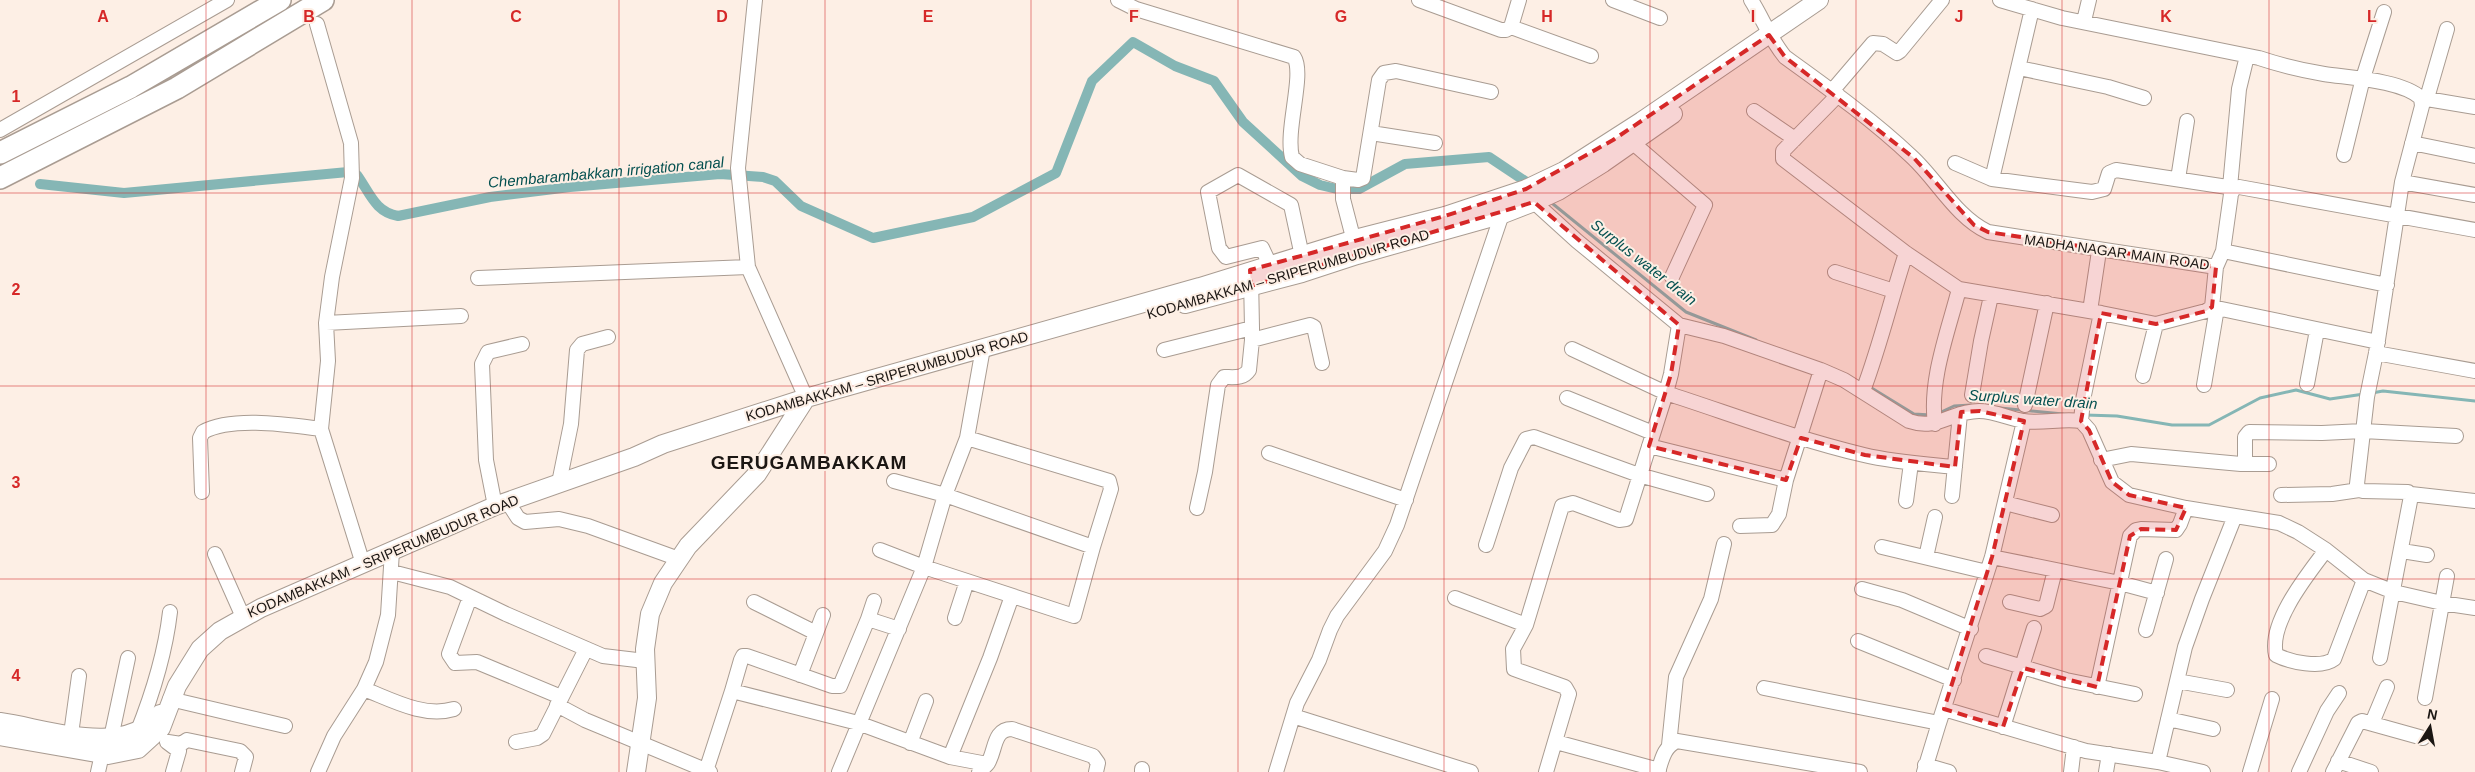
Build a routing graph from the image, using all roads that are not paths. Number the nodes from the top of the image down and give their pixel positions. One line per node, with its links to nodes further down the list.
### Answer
1 (227, 0): 34 (street)
2 (280, 0): 40 (highway)
3 (323, 0): 44 (highway)
4 (755, 0): 61 (street)
5 (1118, 0): 47 (street)
6 (1419, 0): 20 (street)
7 (1519, 0): 20 (street)
8 (1613, 0): 17 (street)
9 (1751, 0): 22 (street)
10 (1820, 0): 22 (main road, KODAMBAKKAM – SRIPERUMBUDUR ROAD)
11 (1835, 0): 22 (main road, KODAMBAKKAM – SRIPERUMBUDUR ROAD)
12 (1942, 0): 28 (street)
13 (2000, 0): 15 (street)
14 (2089, 0): 18 (street)
15 (2032, 9): 18 (street); 25 (street)
16 (2384, 12): 26 (street)
17 (1660, 18)
18 (2084, 21): 24 (street)
19 (318, 24): 75 (street)
20 (1510, 27): 23 (street)
21 (2447, 29): 30 (street)
22 (1771, 39): 28 (street, MADHA NAGAR MAIN ROAD); 38 (main road, KODAMBAKKAM – SRIPERUMBUDUR ROAD); 51 (main road, KODAMBAKKAM – SRIPERUMBUDUR ROAD)
23 (1590, 56)
24 (2247, 56): 26 (street); 49 (street, MADHA NAGAR MAIN ROAD)
25 (2019, 68): 29 (street); 45 (street)
26 (2363, 78): 30 (street); 41 (street)
27 (1491, 92): 35 (street)
28 (1835, 93): 36 (street); 56 (street, MADHA NAGAR MAIN ROAD)
29 (2144, 98)
30 (2424, 98): 31 (street); 39 (street)
31 (2475, 107)
32 (1754, 111): 36 (street)
33 (2187, 121): 46 (street)
34 (0, 130)
35 (1371, 133): 37 (street); 47 (street)
36 (1794, 138): 58 (street)
37 (1435, 143)
38 (1633, 143): 51 (main road, KODAMBAKKAM – SRIPERUMBUDUR ROAD); 64 (street)
39 (2412, 143): 42 (street); 48 (street)
40 (0, 153)
41 (2344, 155)
42 (2475, 156)
43 (1955, 163): 45 (street)
44 (0, 178)
45 (1992, 179): 46 (street)
46 (2178, 179): 49 (street)
47 (1343, 180): 55 (street)
48 (2402, 182): 50 (street); 53 (street)
49 (2232, 188): 53 (street); 57 (street, MADHA NAGAR MAIN ROAD)
50 (2475, 195)
51 (1530, 196): 52 (main road, KODAMBAKKAM – SRIPERUMBUDUR ROAD); 55 (main road, KODAMBAKKAM – SRIPERUMBUDUR ROAD); 77 (street)
52 (1502, 214): 55 (main road, KODAMBAKKAM – SRIPERUMBUDUR ROAD); 125 (street)
53 (2397, 216): 54 (street); 67 (street)
54 (2475, 230)
55 (1356, 247): 59 (main road, KODAMBAKKAM – SRIPERUMBUDUR ROAD); 66 (main road, KODAMBAKKAM – SRIPERUMBUDUR ROAD)
56 (2099, 251): 62 (street, MADHA NAGAR MAIN ROAD); 73 (street)
57 (2223, 251): 62 (street, MADHA NAGAR MAIN ROAD); 67 (street)
58 (1906, 253): 68 (street); 69 (street)
59 (1302, 256): 60 (main road, KODAMBAKKAM – SRIPERUMBUDUR ROAD); 60 (street)
60 (1270, 265): 66 (main road, KODAMBAKKAM – SRIPERUMBUDUR ROAD)
61 (748, 267): 65 (street); 96 (street)
62 (2216, 267): 72 (street)
63 (1835, 272): 69 (street)
64 (1672, 276)
65 (478, 278)
66 (1251, 278): 79 (street); 85 (main road, KODAMBAKKAM – SRIPERUMBUDUR ROAD)
67 (2387, 285): 82 (street)
68 (1959, 290): 70 (street); 100 (street)
69 (1894, 291): 92 (street)
70 (1992, 296): 71 (street); 94 (street)
71 (2047, 304): 73 (street); 97 (street)
72 (2215, 308): 76 (street); 78 (street); 91 (street)
73 (2096, 312): 76 (street); 99 (street)
74 (461, 316): 75 (street)
75 (326, 323): 102 (street)
76 (2156, 324): 89 (street)
77 (1678, 325): 87 (street); 93 (street)
78 (2316, 330): 82 (street); 90 (street)
79 (1252, 334): 84 (street); 86 (street); 130 (street)
80 (608, 337): 117 (street)
81 (522, 344): 129 (street)
82 (2377, 348): 88 (street); 103 (street)
83 (1572, 349): 93 (street)
84 (1164, 350)
85 (982, 353): 96 (main road, KODAMBAKKAM – SRIPERUMBUDUR ROAD); 105 (street)
86 (1322, 362)
87 (1821, 370): 92 (street); 106 (street)
88 (2475, 371)
89 (2143, 376)
90 (2307, 384)
91 (2204, 385)
92 (1865, 386): 100 (street)
93 (1666, 393): 106 (street); 107 (street)
94 (1972, 395)
95 (1567, 398): 107 (street)
96 (801, 404): 117 (main road, KODAMBAKKAM – SRIPERUMBUDUR ROAD); 148 (main road)
97 (2025, 405)
98 (1960, 414): 100 (street); 101 (street); 113 (street)
99 (2081, 416): 101 (street); 109 (street)
100 (1934, 418)
101 (2024, 421): 128 (street)
102 (321, 429): 119 (street); 150 (street)
103 (2363, 431): 104 (street); 111 (street); 118 (street)
104 (2456, 436)
105 (967, 438): 122 (street); 139 (street)
106 (1801, 438): 110 (street); 115 (street)
107 (1651, 440): 114 (street); 115 (street)
108 (1270, 453): 125 (street)
109 (2101, 460): 111 (street); 131 (street)
110 (1910, 463): 113 (street); 126 (street)
111 (2242, 464): 112 (street)
112 (2269, 464)
113 (1955, 467): 124 (street)
114 (1639, 475): 120 (street); 138 (street); 175 (street)
115 (1786, 480): 135 (street)
116 (894, 481): 122 (street)
117 (559, 483): 129 (main road, KODAMBAKKAM – SRIPERUMBUDUR ROAD)
118 (2359, 490): 121 (street); 123 (street)
119 (202, 492)
120 (1707, 494)
121 (2410, 494): 127 (street); 136 (street)
122 (944, 495): 139 (street); 151 (street)
123 (2281, 495)
124 (1952, 496)
125 (1406, 500): 207 (street)
126 (1906, 501)
127 (2475, 501)
128 (2005, 502): 132 (street); 147 (street)
129 (501, 504): 143 (main road, KODAMBAKKAM – SRIPERUMBUDUR ROAD); 148 (street)
130 (1197, 508)
131 (2186, 508): 133 (street); 158 (street)
132 (2052, 515)
133 (2235, 516): 142 (street); 191 (street)
134 (1935, 517): 146 (street)
135 (1740, 526)
136 (2404, 539): 145 (street); 160 (street)
137 (1724, 544): 225 (street)
138 (1486, 545)
139 (1093, 547): 162 (street)
140 (1882, 547): 146 (street)
141 (880, 550): 151 (street)
142 (2326, 550): 156 (street); 156 (street)
143 (392, 551): 150 (main road, KODAMBAKKAM – SRIPERUMBUDUR ROAD); 153 (street)
144 (215, 554): 172 (street)
145 (2427, 555)
146 (1926, 557): 154 (street)
147 (1992, 557): 152 (street); 154 (street)
148 (679, 559): 186 (main road)
149 (2166, 559): 161 (street)
150 (363, 564): 172 (main road, KODAMBAKKAM – SRIPERUMBUDUR ROAD)
151 (924, 567): 157 (street); 178 (street)
152 (2055, 570): 158 (street); 167 (street)
153 (392, 572): 163 (street); 195 (street)
154 (1987, 572): 177 (street)
155 (2447, 576): 168 (street)
156 (2364, 580): 160 (street)
157 (967, 581): 162 (street); 173 (street)
158 (2120, 583): 161 (street); 192 (street)
159 (1862, 589): 177 (street)
160 (2394, 592): 168 (street); 185 (street)
161 (2157, 593): 179 (street)
162 (1012, 596): 229 (street)
163 (470, 597): 182 (street); 202 (street)
164 (1455, 598): 175 (street)
165 (874, 601): 174 (street)
166 (754, 602): 180 (street)
167 (2010, 602)
168 (2442, 603): 169 (street); 200 (street)
169 (2475, 608)
170 (170, 612): 223 (street)
171 (823, 615): 180 (street)
172 (243, 617): 204 (main road, KODAMBAKKAM – SRIPERUMBUDUR ROAD)
173 (955, 618)
174 (868, 619): 178 (street); 188 (street)
175 (1526, 625): 222 (street)
176 (2034, 628): 187 (street)
177 (1970, 629): 190 (street)
178 (899, 630): 210 (street)
179 (2146, 630)
180 (816, 634): 188 (street)
181 (1858, 641): 190 (street)
182 (586, 648): 186 (street); 202 (street)
183 (1986, 656): 187 (street)
184 (128, 658): 218 (street)
185 (2380, 658)
186 (645, 661): 221 (main road)
187 (2023, 668): 192 (street); 214 (street)
188 (800, 675): 197 (street)
189 (79, 676): 216 (street)
190 (1954, 680): 206 (street)
191 (2177, 680): 196 (street); 208 (street)
192 (2098, 687): 199 (street)
193 (2387, 687): 212 (street)
194 (1764, 688): 211 (street)
195 (364, 689): 205 (street); 240 (street)
196 (2227, 690)
197 (732, 691): 210 (street); 234 (street)
198 (2339, 693): 252 (street)
199 (2135, 694)
200 (2425, 698)
201 (2272, 699): 251 (street)
202 (559, 701): 220 (street); 221 (street)
203 (926, 701): 224 (street)
204 (169, 702): 213 (street); 223 (main road, KODAMBAKKAM – SRIPERUMBUDUR ROAD)
205 (454, 709)
206 (1944, 709): 211 (street); 214 (street)
207 (1293, 716): 244 (street); 245 (street)
208 (2168, 720): 215 (street); 230 (street)
209 (0, 722): 216 (main road, KODAMBAKKAM – SRIPERUMBUDUR ROAD)
210 (858, 723): 224 (street); 242 (street)
211 (1939, 723): 233 (street)
212 (2372, 723): 219 (street); 231 (street)
213 (285, 726)
214 (2004, 727): 226 (street)
215 (2213, 729)
216 (71, 734): 218 (main road, KODAMBAKKAM – SRIPERUMBUDUR ROAD)
217 (0, 736): 227 (main road, KODAMBAKKAM – SRIPERUMBUDUR ROAD)
218 (111, 738): 223 (main road, KODAMBAKKAM – SRIPERUMBUDUR ROAD); 227 (street)
219 (2422, 738)
220 (516, 742)
221 (642, 742): 234 (street); 241 (main road)
222 (1556, 742): 235 (street); 246 (street)
223 (168, 743): 227 (main road, KODAMBAKKAM – SRIPERUMBUDUR ROAD); 238 (street); 239 (street)
224 (910, 743): 229 (street)
225 (1670, 745): 235 (street); 247 (street)
226 (2074, 747): 228 (street); 249 (street)
227 (102, 754): 237 (street)
228 (2109, 754): 230 (street); 250 (street)
229 (950, 757): 232 (street)
230 (2153, 765): 236 (street)
231 (2335, 767): 253 (street)
232 (983, 768): 243 (street)
233 (1925, 769): 248 (street)
234 (708, 771)
235 (1659, 771)
236 (2198, 771)
237 (98, 772)
238 (173, 772)
239 (242, 772)
240 (318, 772)
241 (636, 772)
242 (838, 772)
243 (1096, 772)
244 (1276, 772)
245 (1471, 772)
246 (1546, 772)
247 (1860, 772)
248 (1949, 772)
249 (2071, 772)
250 (2106, 772)
251 (2250, 772)
252 (2299, 772)
253 (2371, 772)

